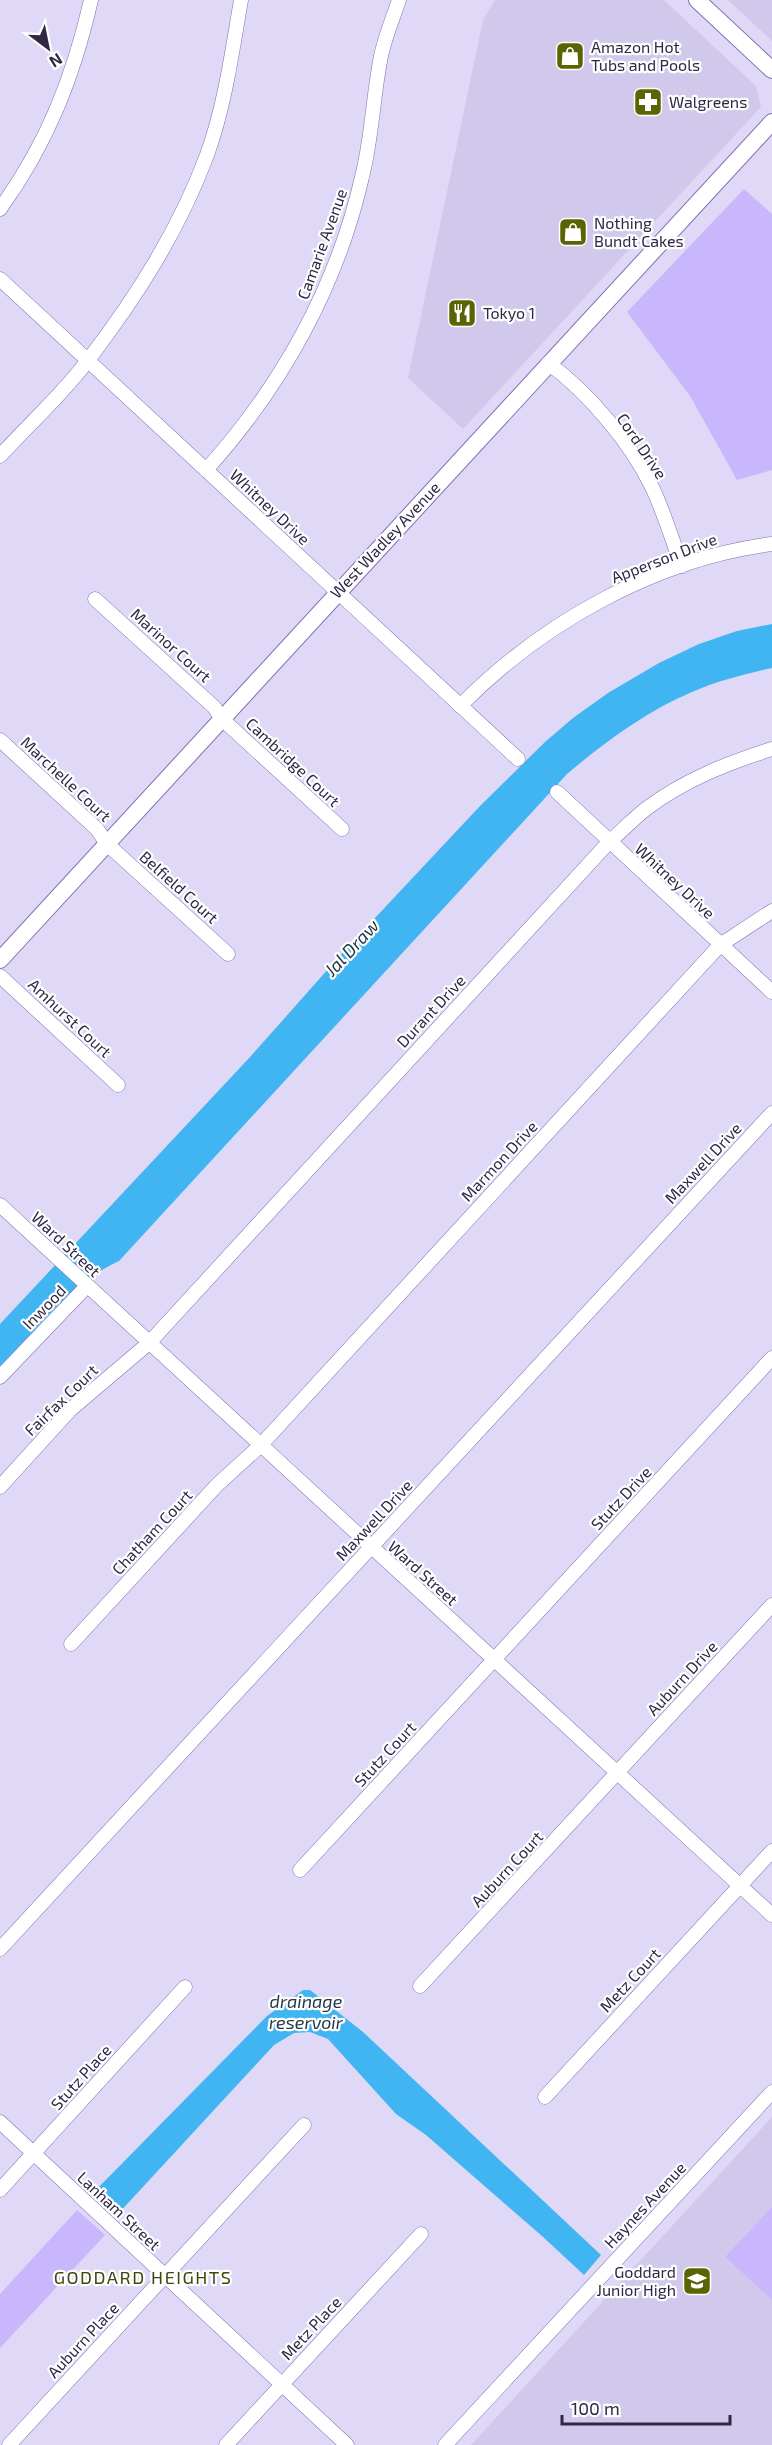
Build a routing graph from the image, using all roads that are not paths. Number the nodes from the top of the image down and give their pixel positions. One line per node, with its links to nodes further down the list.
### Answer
1 (91, 0): 7 (street)
2 (241, 0): 9 (street)
3 (399, 0): 12 (street, Camarie Avenue)
4 (697, 0): 5 (main road)
5 (772, 70)
6 (772, 122): 10 (main road, West Wadley Avenue)
7 (0, 209)
8 (0, 279): 9 (street, Whitney Drive)
9 (88, 361): 11 (street); 12 (street, Whitney Drive)
10 (548, 363): 14 (street, Cord Drive); 15 (main road, West Wadley Avenue)
11 (0, 456)
12 (206, 470): 15 (street, Whitney Drive)
13 (772, 544): 14 (street, Apperson Drive)
14 (682, 566): 17 (street, Apperson Drive)
15 (337, 592): 17 (street, Whitney Drive); 18 (main road, West Wadley Avenue)
16 (95, 599): 18 (street, Marinor Court)
17 (460, 706): 21 (street, Whitney Drive)
18 (222, 719): 23 (street, Cambridge Court); 25 (main road, West Wadley Avenue)
19 (0, 740): 25 (street, Marchelle Court)
20 (772, 749): 24 (street, Durant Drive)
21 (518, 759)
22 (558, 792): 24 (street, Whitney Drive)
23 (342, 829)
24 (609, 843): 27 (street, Whitney Drive); 36 (street, Durant Drive)
25 (107, 844): 28 (street, Belfield Court); 29 (main road, West Wadley Avenue)
26 (772, 911): 27 (street, Marmon Drive)
27 (720, 945): 31 (street, Whitney Drive); 39 (street, Marmon Drive)
28 (228, 954)
29 (0, 960)
30 (0, 976): 32 (street, Amhurst Court)
31 (772, 992)
32 (118, 1085)
33 (772, 1113): 41 (street, Maxwell Drive)
34 (0, 1204): 35 (street, Ward Street)
35 (87, 1286): 36 (street, Ward Street); 38 (street, Inwood)
36 (149, 1343): 39 (street, Ward Street); 40 (street, Fairfax Court)
37 (772, 1358): 44 (street, Stutz Drive)
38 (0, 1377)
39 (260, 1446): 41 (street, Ward Street); 43 (street, Chatham Court)
40 (0, 1486)
41 (371, 1547): 44 (street, Ward Street); 50 (street, Maxwell Drive)
42 (772, 1605): 45 (street, Auburn Drive)
43 (71, 1644)
44 (494, 1660): 45 (street, Ward Street); 47 (street, Stutz Court)
45 (617, 1773): 48 (street, Ward Street); 51 (street, Auburn Court)
46 (772, 1851): 48 (street, Metz Court)
47 (300, 1870)
48 (740, 1885): 49 (street, Ward Street); 54 (street, Metz Court)
49 (772, 1915)
50 (0, 1949)
51 (420, 1986)
52 (186, 1987): 57 (street, Stutz Place)
53 (772, 2092): 65 (street, Haynes Avenue)
54 (545, 2097)
55 (0, 2122): 57 (street, Lanham Street)
56 (304, 2125): 60 (street, Auburn Place)
57 (34, 2154): 58 (street, Stutz Place); 60 (street, Lanham Street)
58 (0, 2190)
59 (421, 2234): 61 (street, Metz Place)
60 (164, 2276): 61 (street, Lanham Street); 62 (street, Auburn Place)
61 (281, 2384): 63 (street, Metz Place); 64 (street, Lanham Street)
62 (9, 2445)
63 (226, 2445)
64 (347, 2445)
65 (445, 2445)

